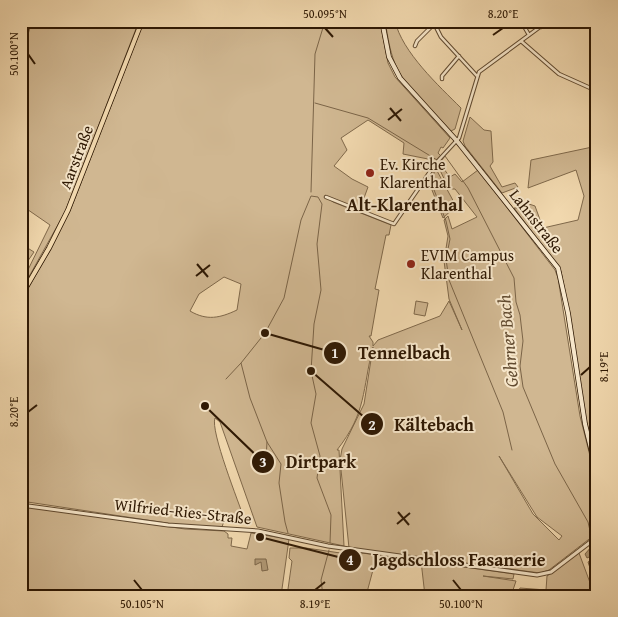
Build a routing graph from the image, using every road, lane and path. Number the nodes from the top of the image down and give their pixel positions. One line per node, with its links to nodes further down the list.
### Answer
1 (142, 21): 17 (main road, Aarstraße)
2 (382, 21): 15 (main road, Lahnstraße)
3 (526, 21): 8 (street)
4 (537, 21): 7 (street)
5 (548, 21): 7 (street)
6 (433, 22): 10 (street); 11 (street)
7 (541, 27): 8 (street)
8 (529, 35): 9 (street)
9 (521, 41): 12 (street); 14 (street)
10 (415, 46)
11 (459, 56): 12 (street); 13 (street)
12 (477, 76): 15 (street)
13 (442, 79)
14 (597, 91)
15 (457, 141): 16 (street); 18 (main road, Lahnstraße)
16 (326, 197)
17 (21, 296)
18 (597, 473)
19 (21, 505): 20 (street, Wilfried-Ries-Straße)
20 (597, 537)

